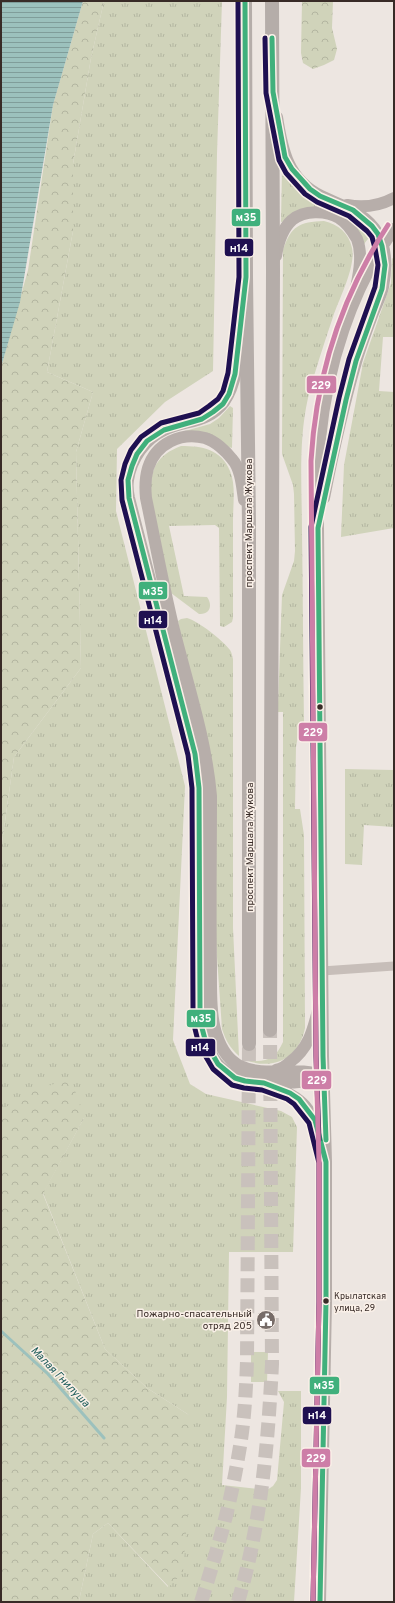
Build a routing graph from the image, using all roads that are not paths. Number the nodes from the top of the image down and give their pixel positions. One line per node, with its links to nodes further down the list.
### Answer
1 (245, 1): 9 (main road, проспект Маршала Жукова)
2 (272, 1): 3 (main road, проспект Маршала Жукова)
3 (273, 92): 5 (main road); 8 (main road, проспект Маршала Жукова)
4 (394, 198): 5 (main road)
5 (340, 204): 7 (main road)
6 (394, 229): 7 (main road)
7 (382, 246): 10 (main road); 12 (main road)
8 (273, 271): 10 (main road); 16 (main road, проспект Маршала Жукова)
9 (246, 277): 11 (main road, проспект Маршала Жукова); 19 (main road)
10 (353, 305): 12 (main road)
11 (250, 526): 17 (main road, проспект Маршала Жукова); 19 (main road)
12 (318, 528): 14 (main road)
13 (394, 966): 14 (street)
14 (322, 971): 15 (main road)
15 (323, 991): 18 (main road); 19 (main road)
16 (270, 1030)
17 (249, 1044)
18 (324, 1076): 19 (main road); 20 (main road)
19 (264, 1077): 20 (main road)
20 (326, 1162): 21 (main road)
21 (320, 1602)

